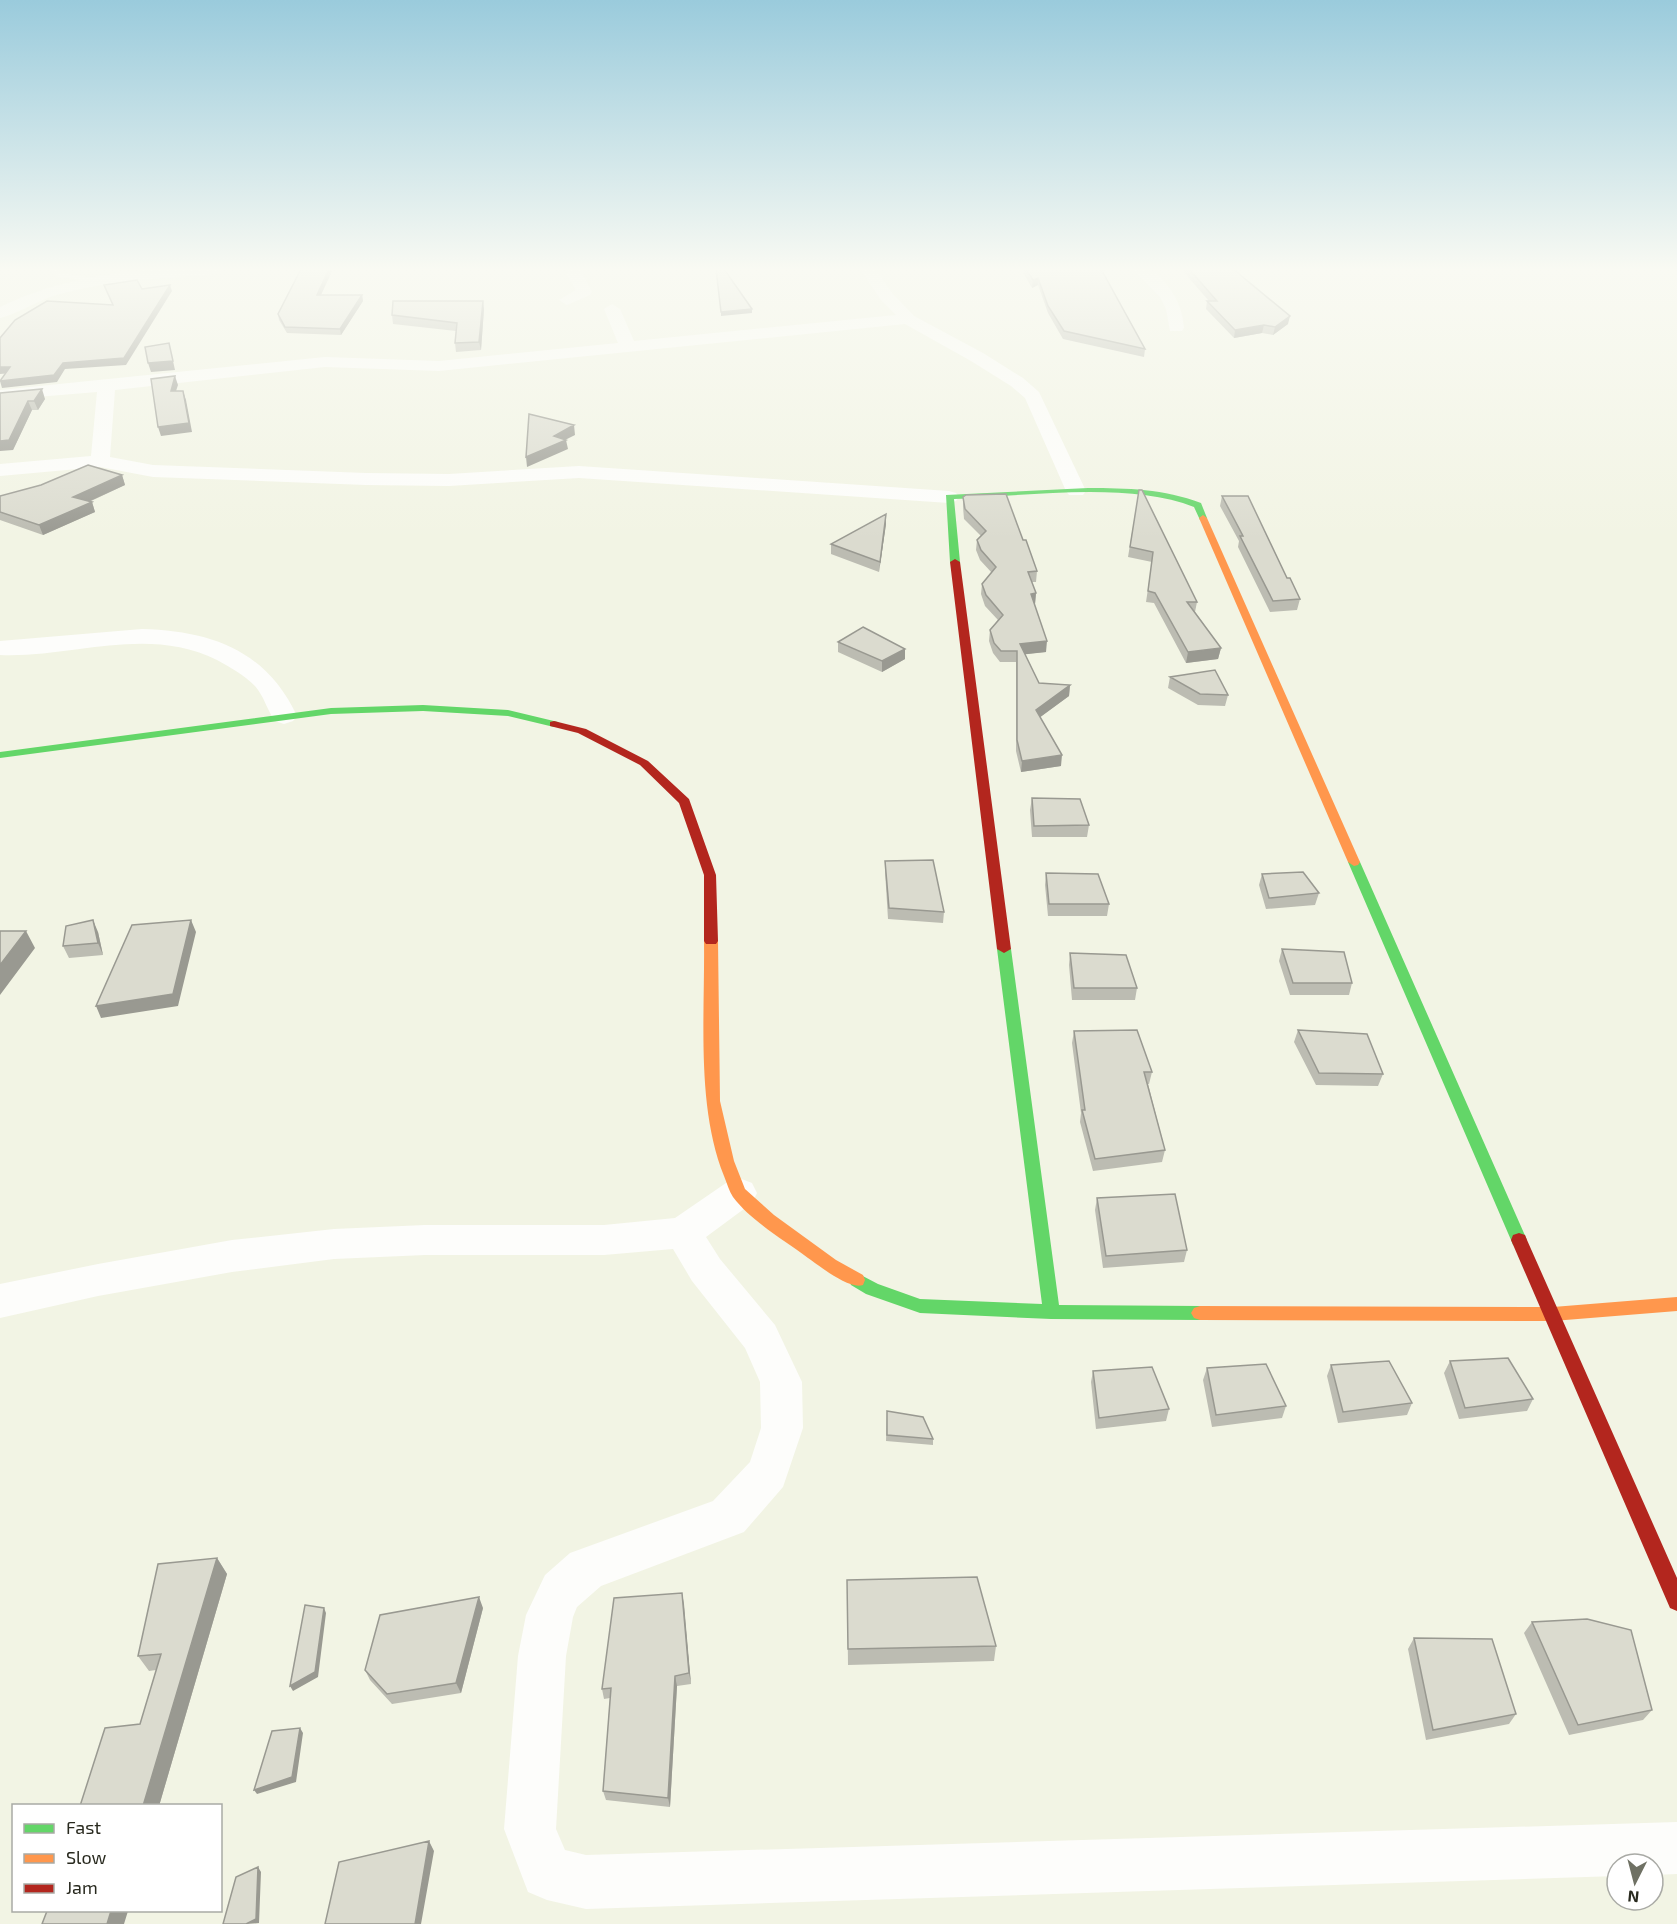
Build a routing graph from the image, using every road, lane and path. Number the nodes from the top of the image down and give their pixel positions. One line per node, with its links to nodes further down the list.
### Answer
1 (507, 359): 3 (street)
2 (980, 359): 7 (street)
3 (106, 386): 4 (street); 5 (street)
4 (0, 395)
5 (100, 461): 6 (street); 8 (street)
6 (0, 470)
7 (1076, 491): 8 (street); 17 (street)
8 (949, 497): 16 (street)
9 (0, 648): 10 (street)
10 (284, 716): 11 (street); 12 (street)
11 (0, 755)
12 (739, 1193): 13 (street); 16 (street)
13 (683, 1233): 14 (street); 19 (street)
14 (0, 1301)
15 (1677, 1304): 17 (street)
16 (1051, 1312): 17 (street)
17 (1553, 1314): 18 (street)
18 (1677, 1601)
19 (1677, 1848)

